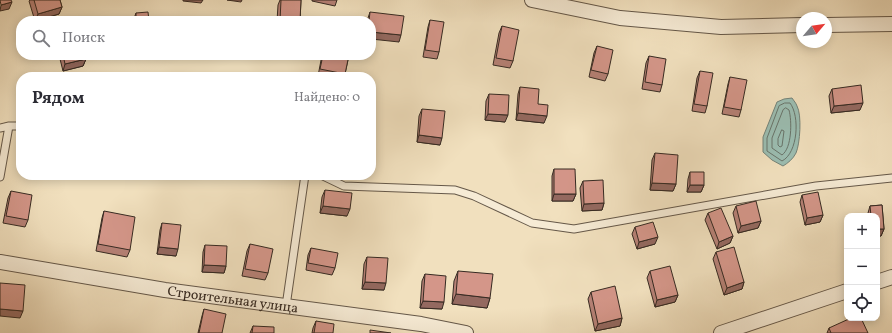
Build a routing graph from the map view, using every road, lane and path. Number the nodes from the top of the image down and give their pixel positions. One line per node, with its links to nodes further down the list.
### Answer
1 (532, 0): 3 (street)
2 (892, 24): 4 (street)
3 (796, 25)
4 (832, 25)
5 (9, 126): 6 (lane); 7 (lane); 8 (lane)
6 (16, 126)
7 (0, 128)
8 (0, 177)
9 (892, 178): 11 (lane)
10 (305, 180): 16 (lane)
11 (331, 180)
12 (0, 262): 16 (street, Строительная улица)
13 (892, 277): 14 (street)
14 (880, 281)
15 (844, 292): 18 (street)
16 (286, 306): 17 (street, Строительная улица)
17 (466, 333)
18 (721, 333)

